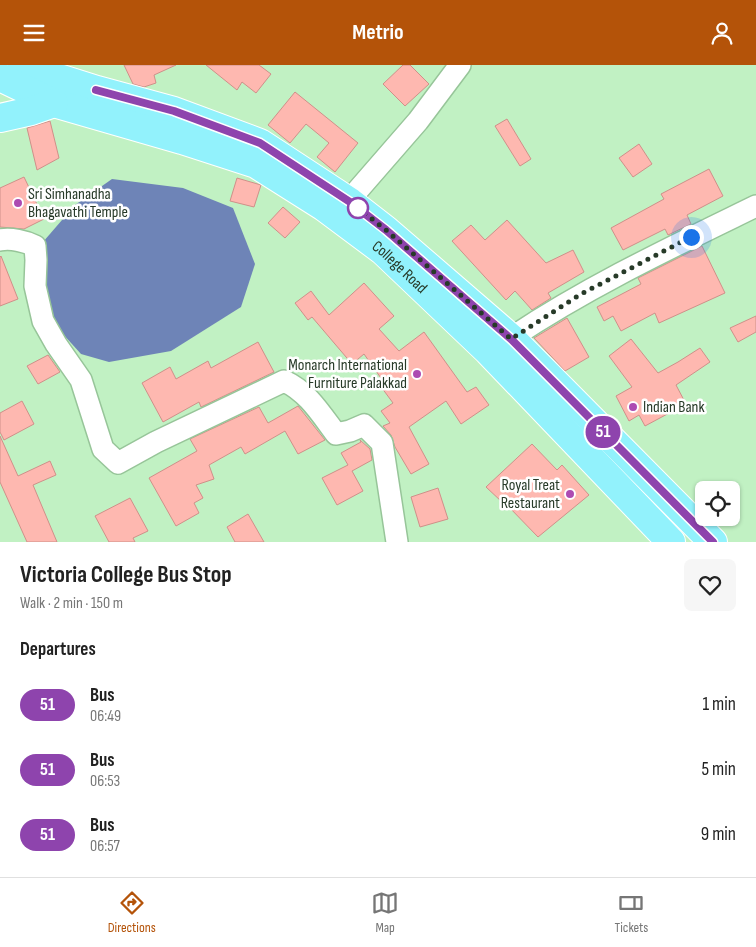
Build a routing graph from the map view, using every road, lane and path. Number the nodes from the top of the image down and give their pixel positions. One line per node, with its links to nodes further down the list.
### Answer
1 (22, 65): 6 (main road, College Road)
2 (460, 65): 6 (street)
3 (0, 77): 4 (main road, College Road)
4 (54, 103): 5 (main road); 11 (main road, College Road)
5 (0, 119)
6 (350, 202): 9 (main road, College Road)
7 (756, 206): 9 (street)
8 (0, 240): 10 (street)
9 (511, 339): 12 (main road, College Road)
10 (397, 542)
11 (671, 542)
12 (713, 542)

